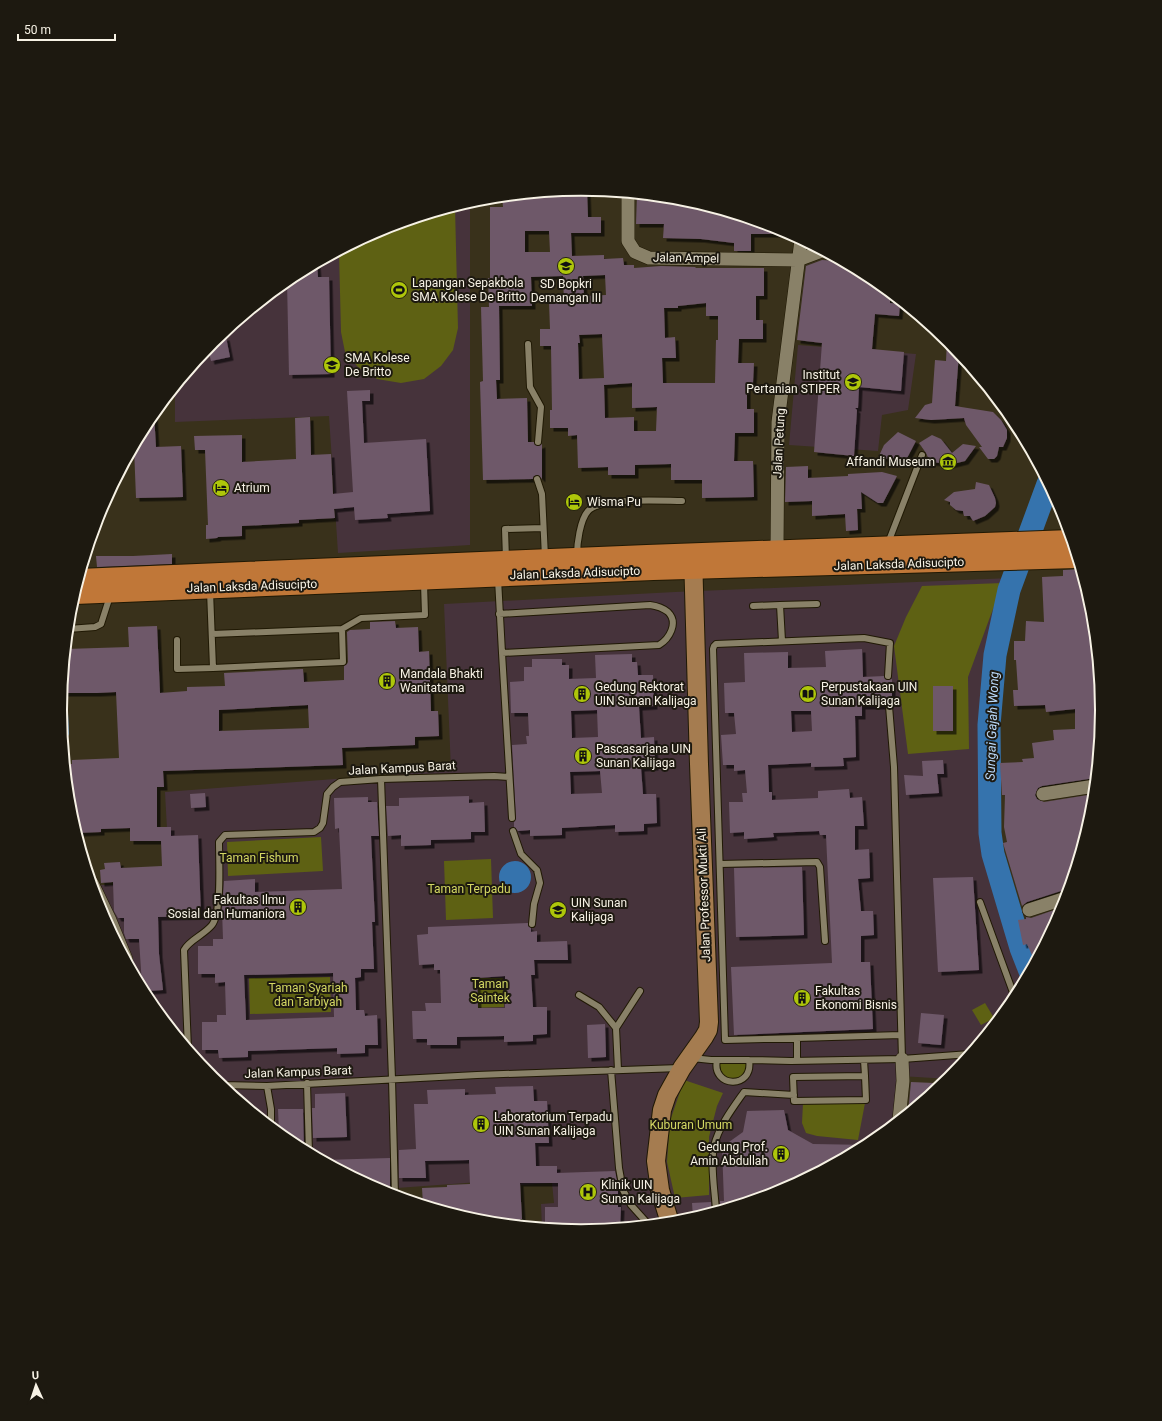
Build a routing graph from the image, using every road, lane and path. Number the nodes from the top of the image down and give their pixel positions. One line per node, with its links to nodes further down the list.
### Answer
1 (628, 199): 4 (street, Jalan Ampel)
2 (800, 246): 4 (street, Jalan Petung)
3 (815, 254): 4 (street)
4 (798, 260): 13 (street, Jalan Petung)
5 (528, 344): 6 (lane)
6 (538, 442)
7 (922, 455): 12 (lane)
8 (538, 479): 10 (lane)
9 (682, 501): 17 (lane)
10 (543, 528): 18 (lane); 20 (lane)
11 (1067, 542): 14 (main road, Jalan Laksda Adisucipto)
12 (887, 546): 13 (main road, Jalan Laksda Adisucipto); 15 (main road, Jalan Laksda Adisucipto)
13 (777, 550): 19 (main road, Jalan Laksda Adisucipto)
14 (1052, 550): 15 (main road, Jalan Laksda Adisucipto); 16 (main road, Jalan Laksda Adisucipto)
15 (978, 552): 19 (main road, Jalan Laksda Adisucipto)
16 (1071, 556)
17 (578, 558): 18 (main road, Jalan Laksda Adisucipto); 19 (main road, Jalan Laksda Adisucipto)
18 (545, 559): 20 (main road, Jalan Laksda Adisucipto)
19 (693, 561): 20 (main road, Jalan Laksda Adisucipto); 40 (main road, Jalan Professor Mukti Ali)
20 (502, 568): 21 (main road, Jalan Laksda Adisucipto); 22 (main road, Jalan Laksda Adisucipto); 30 (lane)
21 (370, 574): 22 (main road, Jalan Laksda Adisucipto); 23 (main road, Jalan Laksda Adisucipto); 25 (main road, Jalan Laksda Adisucipto)
22 (423, 579): 32 (lane)
23 (84, 580)
24 (84, 582): 26 (main road, Jalan Laksda Adisucipto)
25 (210, 588): 26 (main road, Jalan Laksda Adisucipto); 33 (lane)
26 (111, 592): 31 (lane)
27 (817, 604): 28 (lane)
28 (780, 605): 29 (lane); 35 (lane)
29 (752, 606)
30 (500, 614): 36 (lane); 36 (lane)
31 (74, 629)
32 (342, 629): 33 (lane); 37 (lane)
33 (212, 634): 37 (lane)
34 (177, 640): 37 (lane)
35 (782, 641): 38 (lane); 41 (lane)
36 (502, 653): 42 (lane)
37 (213, 668)
38 (888, 676)
39 (889, 706): 58 (lane)
40 (699, 764): 41 (lane); 67 (main road, Jalan Professor Mukti Ali)
41 (717, 764): 48 (lane)
42 (509, 777): 43 (lane, Jalan Kampus Barat); 46 (lane)
43 (381, 779): 60 (lane, Jalan Kampus Barat); 70 (lane)
44 (1089, 787): 45 (street)
45 (1043, 794)
46 (512, 818)
47 (513, 831): 52 (lane)
48 (720, 864): 53 (lane); 59 (lane)
49 (1059, 900): 51 (street)
50 (980, 902): 54 (lane)
51 (1029, 910)
52 (532, 924)
53 (825, 941)
54 (1012, 990)
55 (640, 991): 57 (lane)
56 (579, 995): 57 (lane)
57 (616, 1028): 68 (lane)
58 (901, 1035): 59 (lane); 62 (lane)
59 (796, 1038): 66 (lane)
60 (188, 1040)
61 (962, 1055): 62 (lane, Jalan Kampus Barat)
62 (902, 1059): 65 (lane, Jalan Kampus Barat); 77 (street)
63 (717, 1060): 64 (lane, Jalan Kampus Barat); 67 (lane, Jalan Kampus Barat); 71 (lane)
64 (749, 1060): 66 (lane, Jalan Kampus Barat); 71 (lane)
65 (864, 1060): 66 (lane, Jalan Kampus Barat); 69 (lane)
66 (797, 1061)
67 (686, 1062): 68 (lane, Jalan Kampus Barat); 82 (main road, Jalan Professor Mukti Ali)
68 (615, 1070): 70 (lane, Jalan Kampus Barat); 83 (lane)
69 (865, 1076): 76 (lane); 76 (lane)
70 (392, 1079): 72 (lane, Jalan Kampus Barat); 80 (lane)
71 (739, 1081): 75 (lane)
72 (307, 1083): 74 (lane, Jalan Kampus Barat); 79 (lane)
73 (229, 1085): 74 (lane, Jalan Kampus Barat)
74 (267, 1086): 78 (lane)
75 (744, 1092): 76 (lane); 81 (lane)
76 (794, 1095)
77 (900, 1113)
78 (271, 1120)
79 (309, 1147)
80 (394, 1189)
81 (716, 1206)
82 (668, 1217)
83 (645, 1220)

